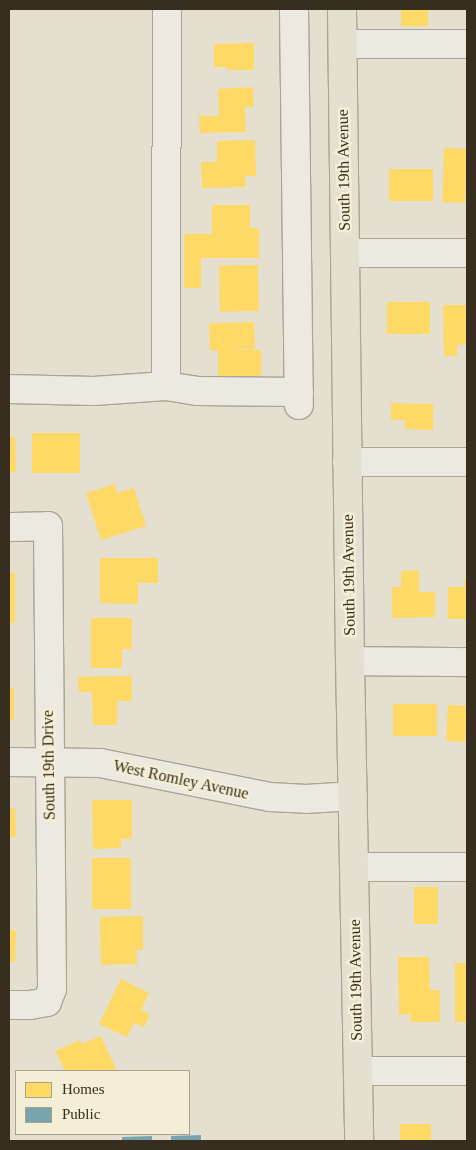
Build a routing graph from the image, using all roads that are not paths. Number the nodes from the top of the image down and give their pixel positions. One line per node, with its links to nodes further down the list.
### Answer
1 (167, 9): 8 (street)
2 (294, 9): 8 (street)
3 (342, 9): 4 (main road, South 19th Avenue)
4 (342, 44): 5 (street); 6 (main road, South 19th Avenue)
5 (467, 44)
6 (345, 253): 7 (street); 10 (main road, South 19th Avenue)
7 (467, 253)
8 (166, 386): 9 (street)
9 (9, 388)
10 (347, 462): 11 (street); 13 (main road, South 19th Avenue)
11 (467, 462)
12 (9, 527): 15 (street, South 19th Drive)
13 (350, 661): 14 (street); 17 (main road, South 19th Avenue)
14 (467, 662)
15 (49, 761): 16 (street, West Romley Avenue); 17 (street, West Romley Avenue); 20 (street, South 19th Drive)
16 (9, 762)
17 (353, 796): 19 (main road, South 19th Avenue)
18 (467, 866): 19 (street)
19 (354, 867): 21 (main road, South 19th Avenue)
20 (9, 1005)
21 (358, 1070): 22 (street); 23 (main road, South 19th Avenue)
22 (467, 1071)
23 (358, 1141)

